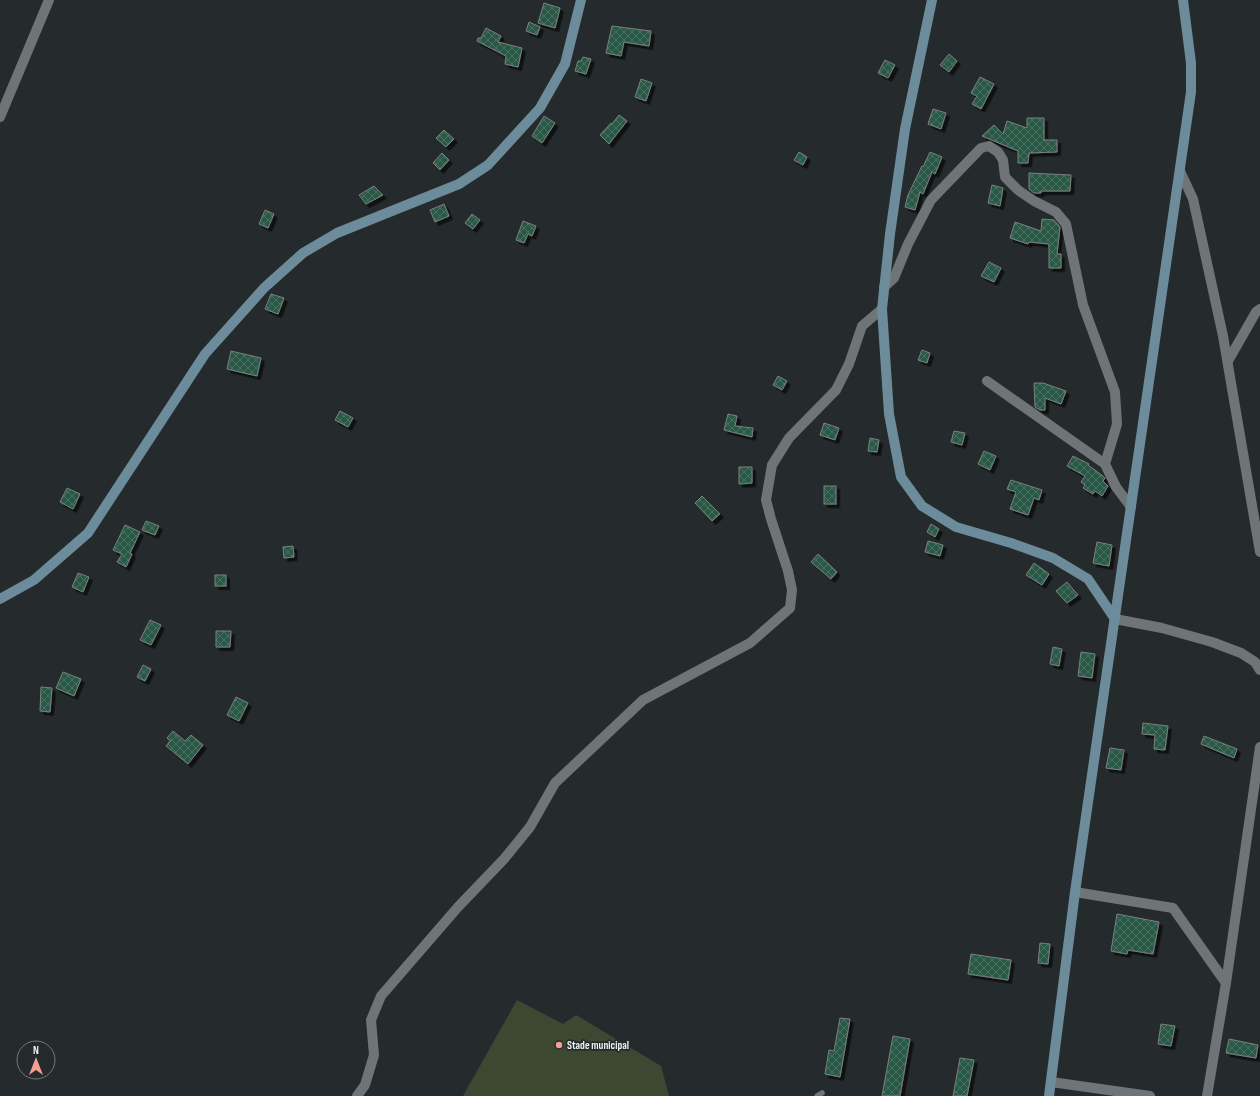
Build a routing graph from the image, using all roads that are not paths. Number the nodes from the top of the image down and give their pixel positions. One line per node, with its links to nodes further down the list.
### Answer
1 (49, 0): 5 (street)
2 (581, 0): 15 (street)
3 (932, 0): 7 (street)
4 (1183, 0): 6 (street)
5 (0, 116)
6 (1180, 171): 10 (street); 13 (street)
7 (884, 287): 8 (street); 12 (street)
8 (882, 309): 16 (street); 23 (street)
9 (1260, 309): 10 (street)
10 (1228, 361): 14 (street)
11 (987, 381): 12 (street)
12 (1106, 464): 13 (street)
13 (1131, 507): 16 (street)
14 (1260, 552)
15 (0, 599)
16 (1115, 619): 17 (street); 19 (street)
17 (1260, 670)
18 (1260, 746): 20 (street)
19 (1075, 892): 20 (street); 21 (street)
20 (1226, 983): 26 (street)
21 (1051, 1082): 22 (street); 24 (street)
22 (1111, 1093): 25 (street)
23 (357, 1096)
24 (1049, 1096)
25 (1150, 1096)
26 (1207, 1096)

